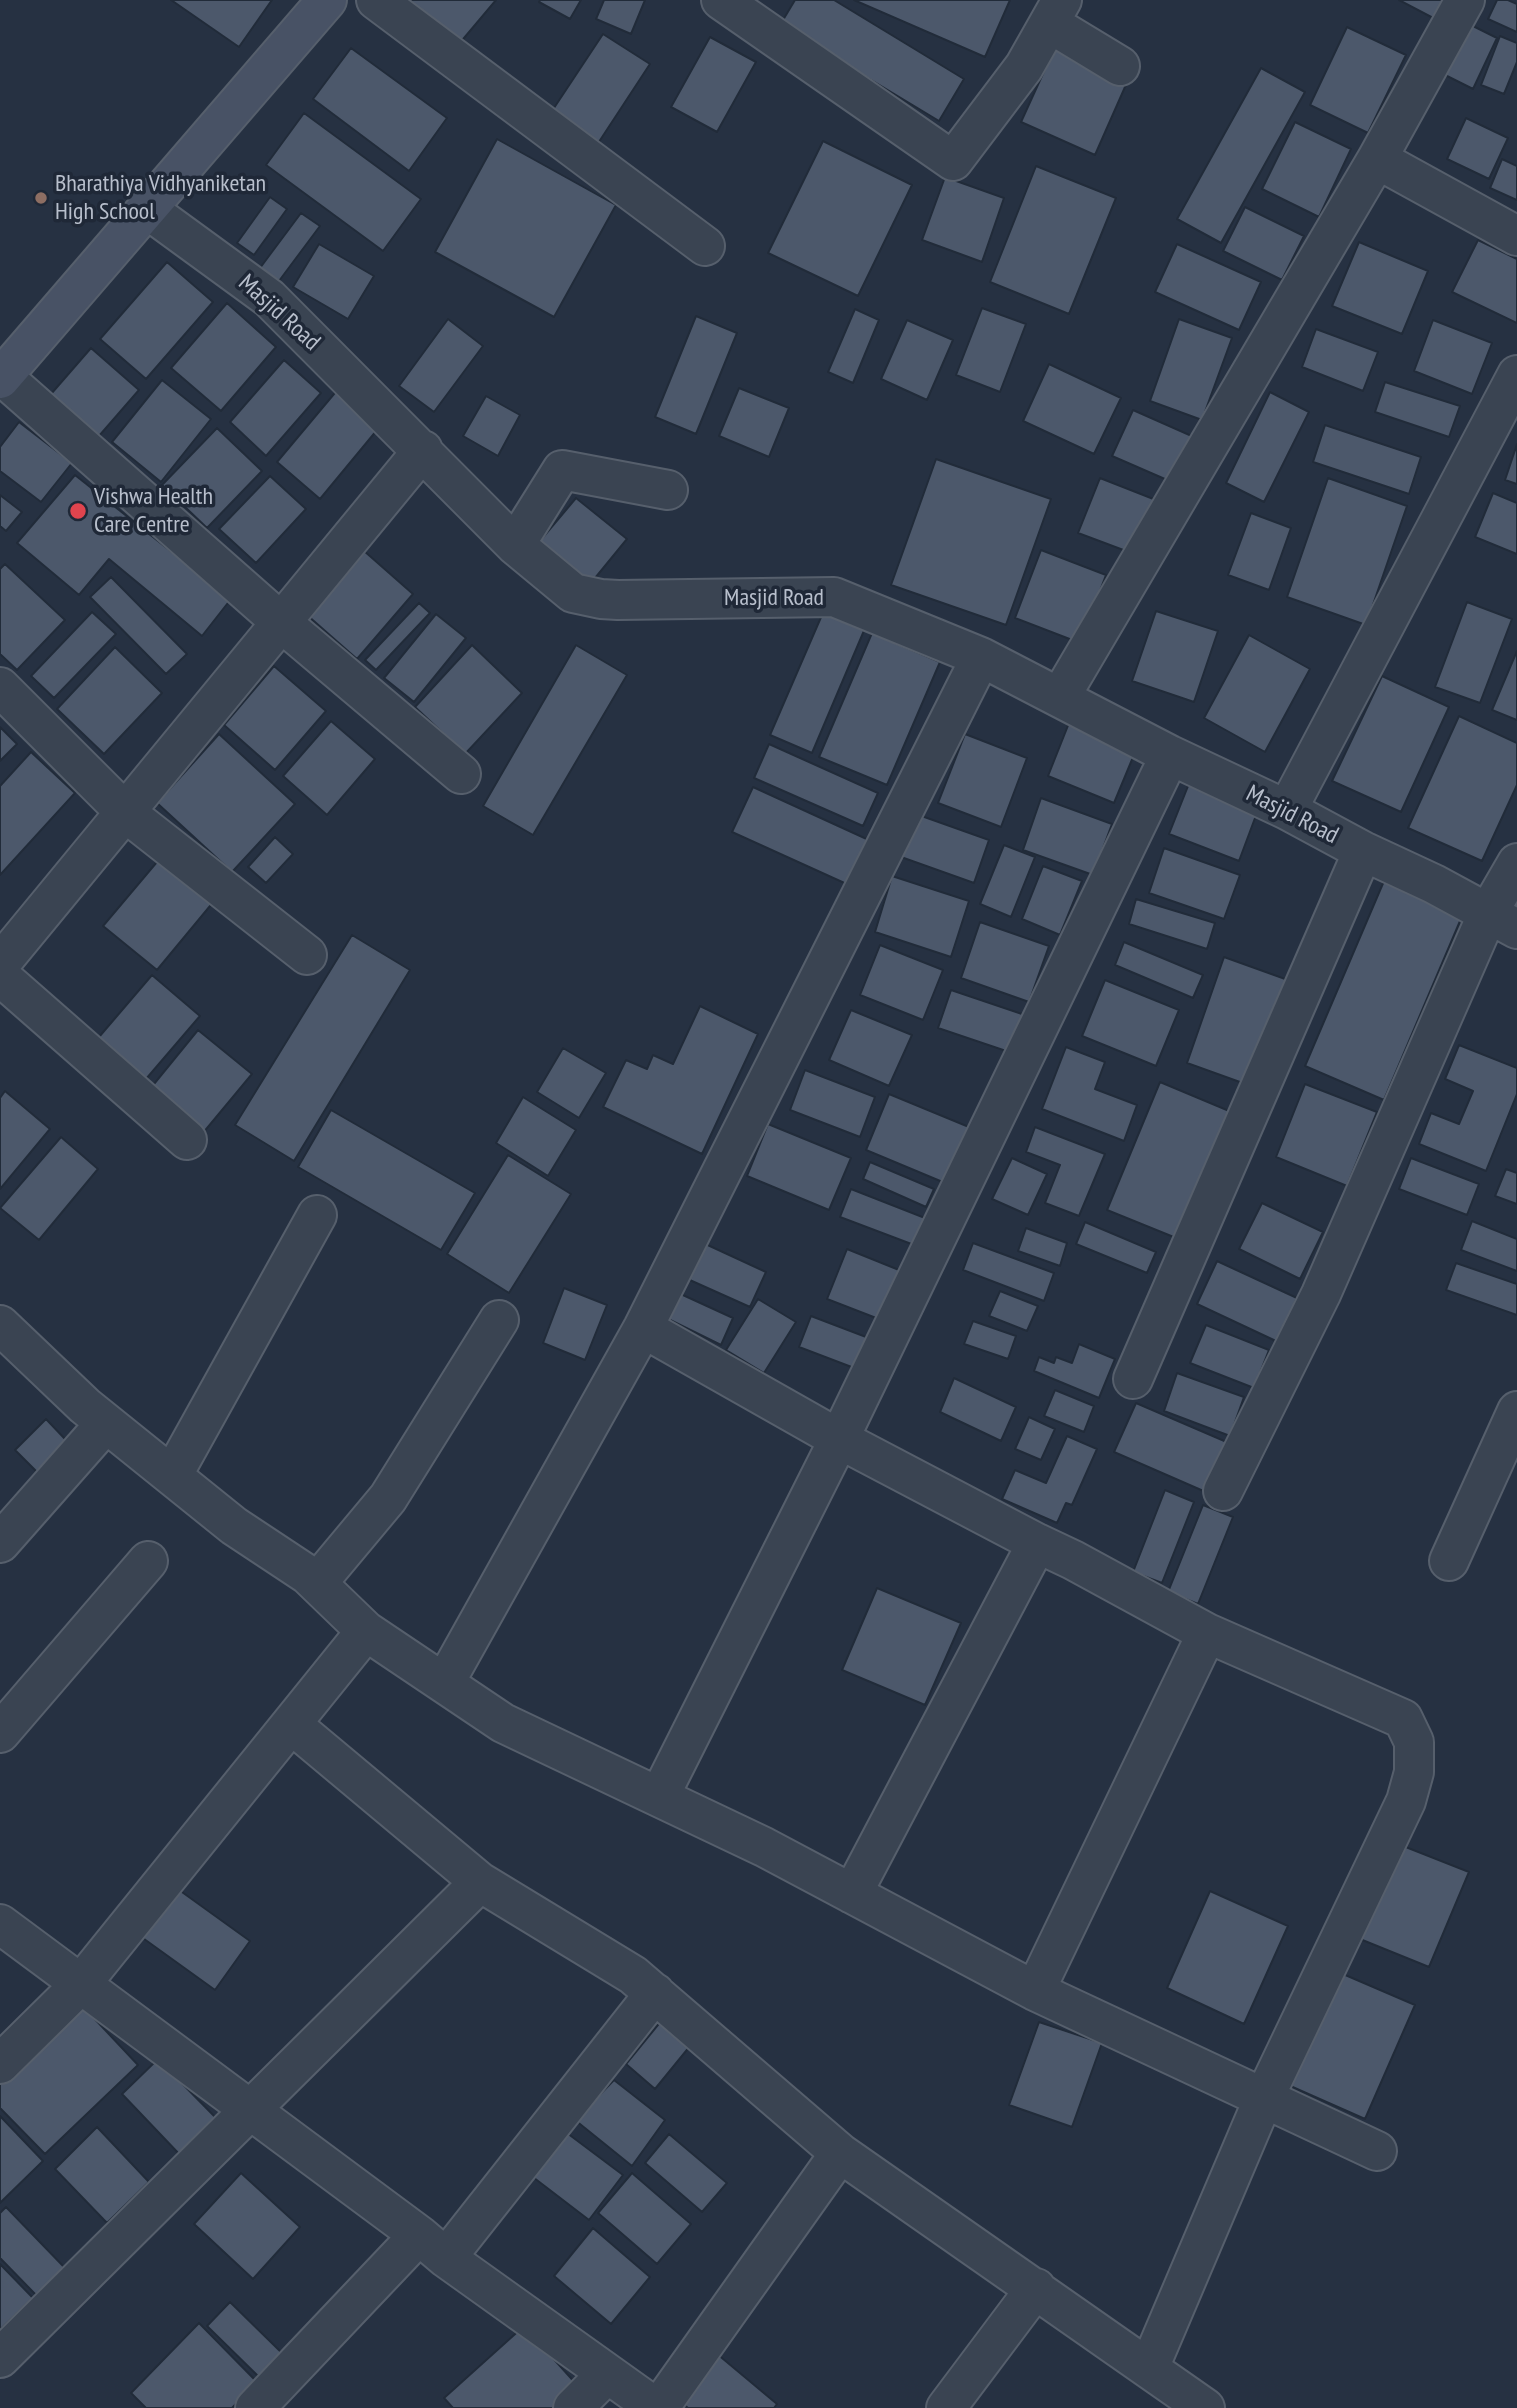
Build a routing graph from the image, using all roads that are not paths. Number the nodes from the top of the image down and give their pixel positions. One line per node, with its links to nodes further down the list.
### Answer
1 (327, 0): 8 (main road)
2 (376, 0): 10 (street)
3 (721, 0): 5 (street)
4 (1465, 0): 7 (street)
5 (1056, 12): 6 (street)
6 (1120, 66)
7 (1377, 159): 9 (street); 19 (street)
8 (146, 209): 12 (main road); 13 (street, Masjid Road)
9 (1517, 236)
10 (705, 246)
11 (1517, 375): 22 (street)
12 (1, 377): 16 (street)
13 (423, 450): 15 (street, Masjid Road); 16 (street)
14 (668, 490): 15 (street)
15 (515, 545): 17 (street, Masjid Road)
16 (282, 623): 21 (street); 23 (street)
17 (981, 657): 19 (street, Masjid Road); 33 (street)
18 (0, 687): 23 (street)
19 (1060, 697): 20 (street, Masjid Road)
20 (1170, 755): 22 (street, Masjid Road); 38 (street)
21 (461, 774)
22 (1287, 810): 24 (street, Masjid Road)
23 (125, 812): 27 (street); 28 (street)
24 (1363, 851): 26 (street, Masjid Road); 35 (street)
25 (1517, 863): 26 (street)
26 (1503, 921): 40 (street)
27 (307, 955)
28 (0, 964)
29 (0, 976): 30 (street)
30 (187, 1140)
31 (317, 1214): 39 (street)
32 (499, 1320): 45 (street)
33 (643, 1328): 38 (street); 48 (street)
34 (6, 1343): 37 (street)
35 (1133, 1379)
36 (1517, 1411): 43 (street)
37 (106, 1423): 39 (street); 41 (street)
38 (839, 1439): 42 (street); 51 (street)
39 (172, 1476): 45 (street)
40 (1223, 1491)
41 (0, 1543)
42 (1037, 1543): 47 (street); 53 (street)
43 (1449, 1560)
44 (148, 1561): 50 (street)
45 (317, 1583): 46 (street)
46 (366, 1631): 48 (street); 49 (street)
47 (1208, 1633): 56 (street); 59 (street)
48 (445, 1682): 51 (street)
49 (292, 1724): 52 (street); 55 (street)
50 (0, 1733)
51 (659, 1797): 53 (street)
52 (480, 1882): 57 (street); 60 (street)
53 (852, 1894): 56 (street)
54 (0, 1924): 55 (street)
55 (81, 1984): 58 (street); 60 (street)
56 (1035, 1991): 59 (street)
57 (655, 1993): 62 (street); 63 (street)
58 (0, 2064)
59 (1263, 2100): 61 (street); 66 (street)
60 (248, 2110): 63 (street); 65 (street)
61 (1377, 2151)
62 (840, 2152): 64 (street); 70 (street)
63 (433, 2247): 67 (street); 68 (street)
64 (1036, 2288): 66 (street); 71 (street)
65 (0, 2358)
66 (1149, 2368): 72 (street)
67 (607, 2374): 69 (street); 70 (street)
68 (255, 2408)
69 (573, 2408)
70 (657, 2408)
71 (946, 2408)
72 (1205, 2408)

